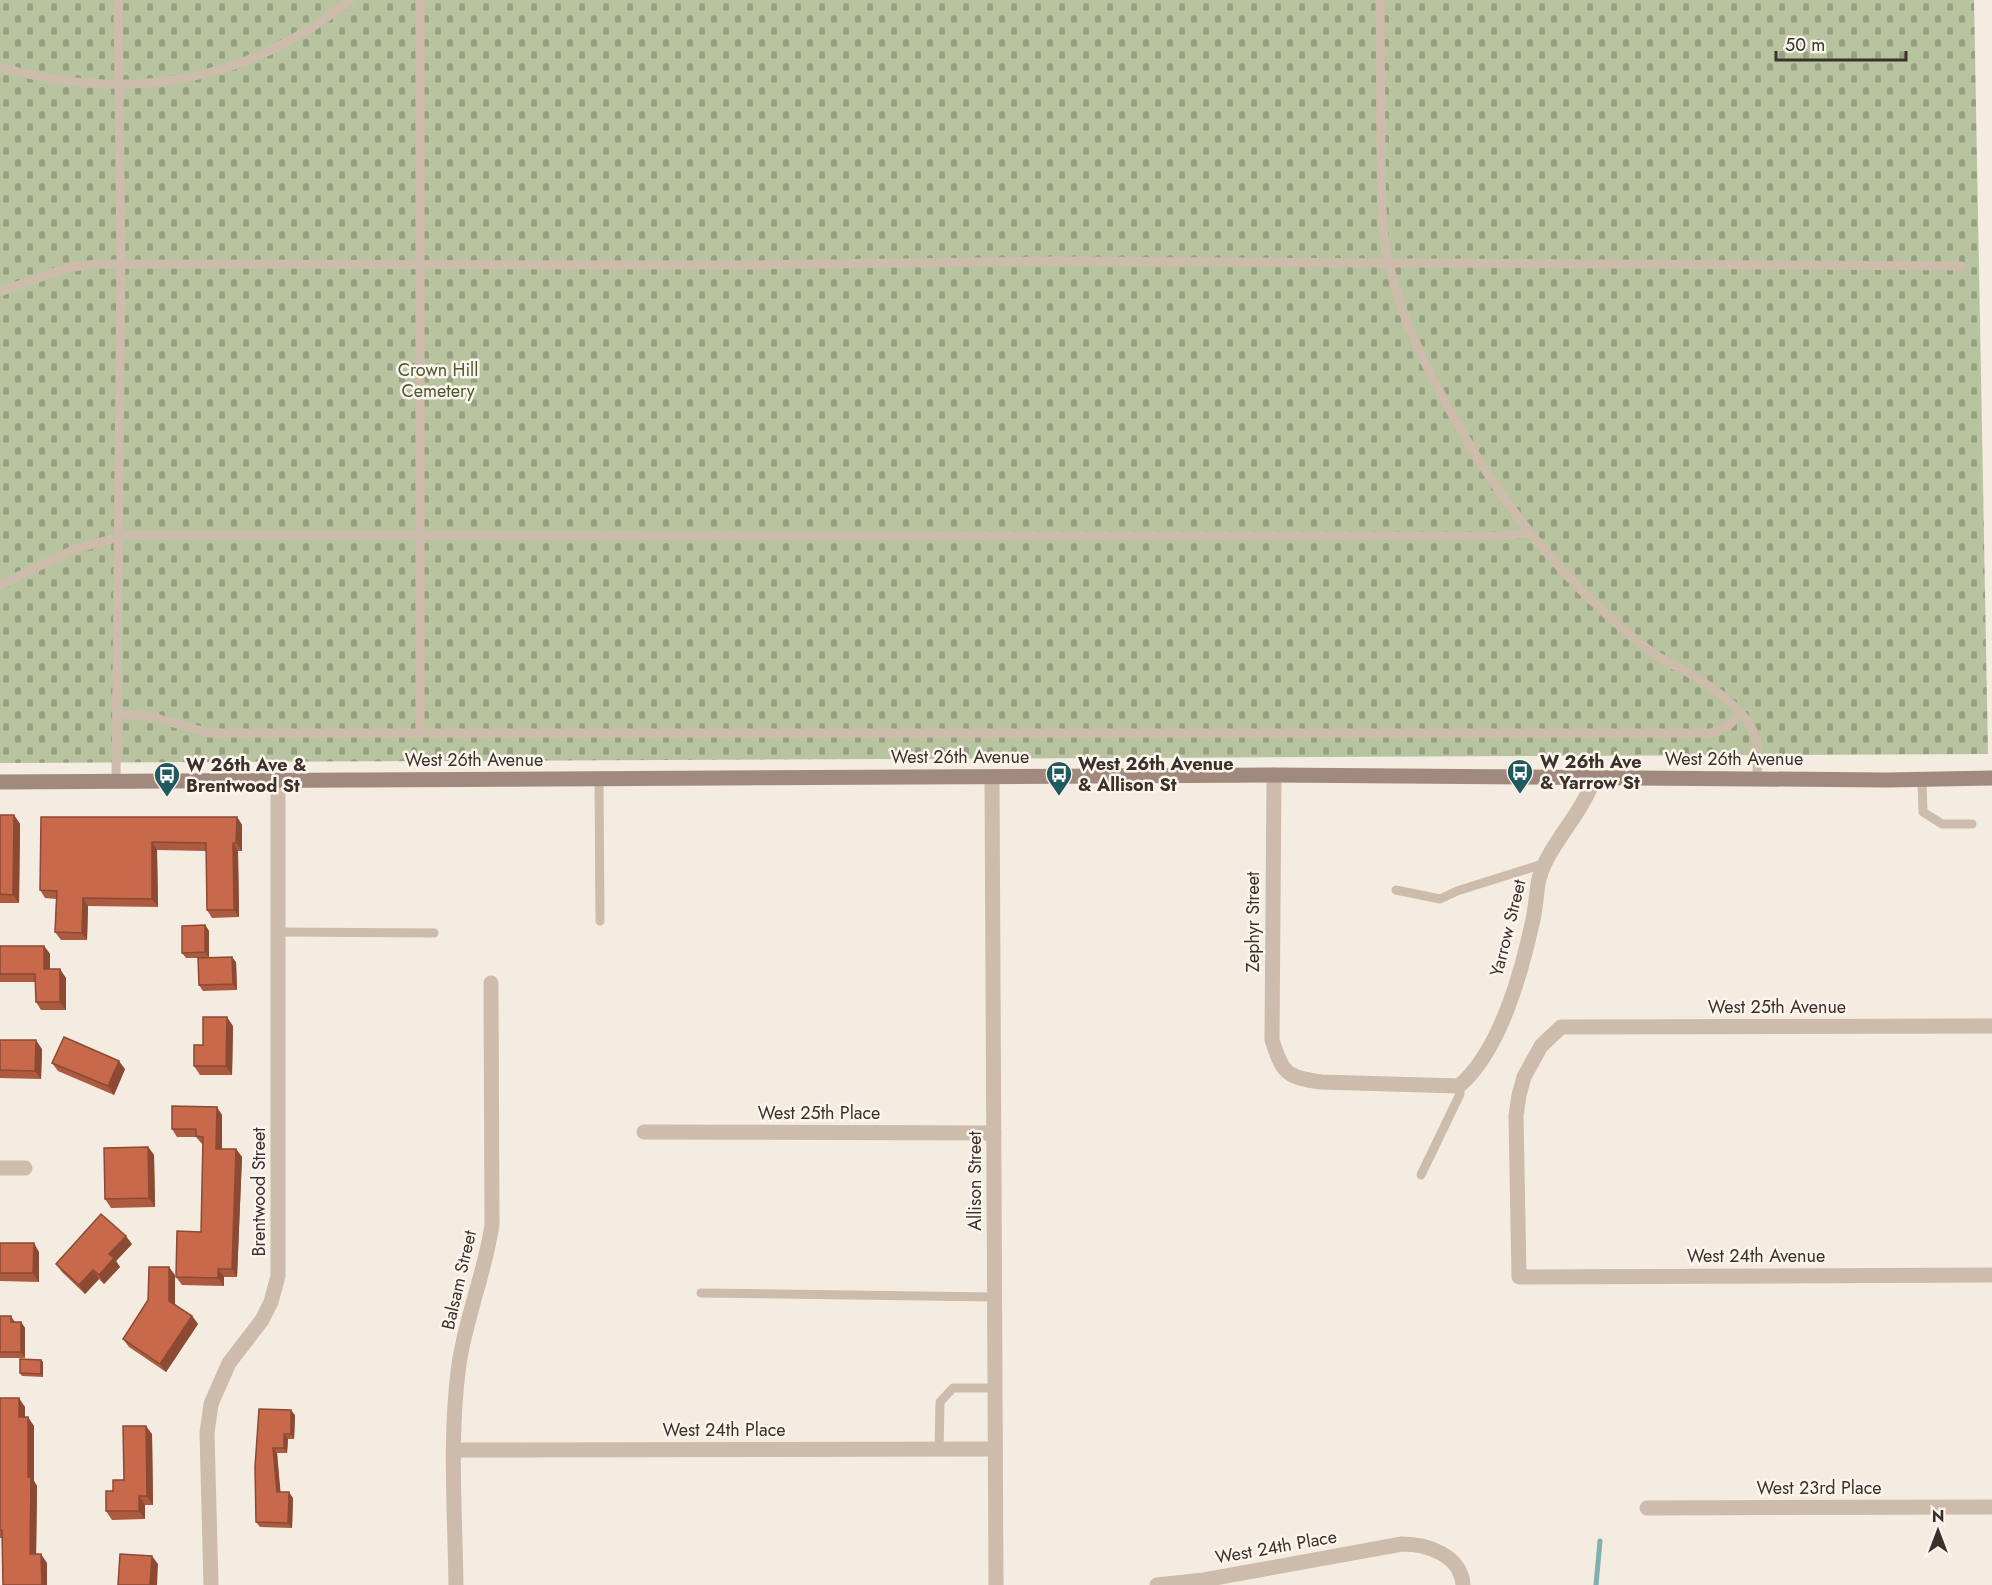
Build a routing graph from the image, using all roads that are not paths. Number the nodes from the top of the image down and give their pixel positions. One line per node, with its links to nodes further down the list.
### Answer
1 (118, 0): 6 (lane)
2 (350, 0): 6 (lane)
3 (420, 0): 9 (lane)
4 (1380, 0): 7 (lane)
5 (0, 67): 6 (lane)
6 (119, 86): 8 (lane)
7 (1389, 262): 9 (lane); 10 (lane); 12 (lane)
8 (121, 264): 9 (lane); 11 (lane); 14 (lane)
9 (419, 264): 13 (lane)
10 (1961, 266)
11 (0, 292)
12 (1528, 533): 13 (lane); 16 (lane)
13 (419, 534): 14 (lane); 18 (lane)
14 (117, 536): 15 (lane); 17 (lane)
15 (0, 585)
16 (1741, 713): 18 (lane); 24 (lane)
17 (118, 714): 18 (lane); 27 (lane)
18 (420, 733)
19 (1274, 775): 20 (street, West 26th Avenue); 21 (street, West 26th Avenue); 37 (street, Zephyr Street)
20 (992, 777): 23 (street, West 26th Avenue); 39 (street, Allison Street)
21 (1594, 778): 24 (street, West 26th Avenue); 30 (street, Yarrow Street)
22 (1992, 778): 26 (street, West 26th Avenue)
23 (599, 779): 25 (street, West 26th Avenue); 32 (lane)
24 (1757, 779): 26 (street, West 26th Avenue)
25 (278, 780): 27 (street, West 26th Avenue); 33 (street, Brentwood Street)
26 (1922, 780): 29 (lane)
27 (117, 781): 28 (street, West 26th Avenue)
28 (0, 782)
29 (1972, 824)
30 (1546, 863): 31 (lane); 37 (street, Yarrow Street)
31 (1396, 890)
32 (600, 921)
33 (278, 932): 34 (lane); 53 (street, Brentwood Street)
34 (434, 933)
35 (491, 983): 50 (street, Balsam Street)
36 (1992, 1026): 44 (street, West 25th Avenue)
37 (1459, 1086): 42 (lane)
38 (644, 1132): 39 (street, West 25th Place)
39 (994, 1133): 46 (street, Allison Street)
40 (0, 1168): 41 (street)
41 (26, 1168)
42 (1421, 1175)
43 (1992, 1275): 44 (street, West 24th Avenue)
44 (1519, 1277)
45 (701, 1293): 46 (lane)
46 (994, 1297): 47 (street, Allison Street)
47 (994, 1388): 48 (lane); 49 (street, Allison Street)
48 (939, 1449): 49 (street, West 24th Place); 50 (street, West 24th Place)
49 (994, 1449): 55 (street, Allison Street)
50 (454, 1450): 54 (street, Balsam Street)
51 (1992, 1507): 52 (street, West 23rd Place)
52 (1647, 1508)
53 (212, 1585)
54 (456, 1585)
55 (996, 1585)
56 (1157, 1585): 57 (street, West 24th Place)
57 (1463, 1585)

